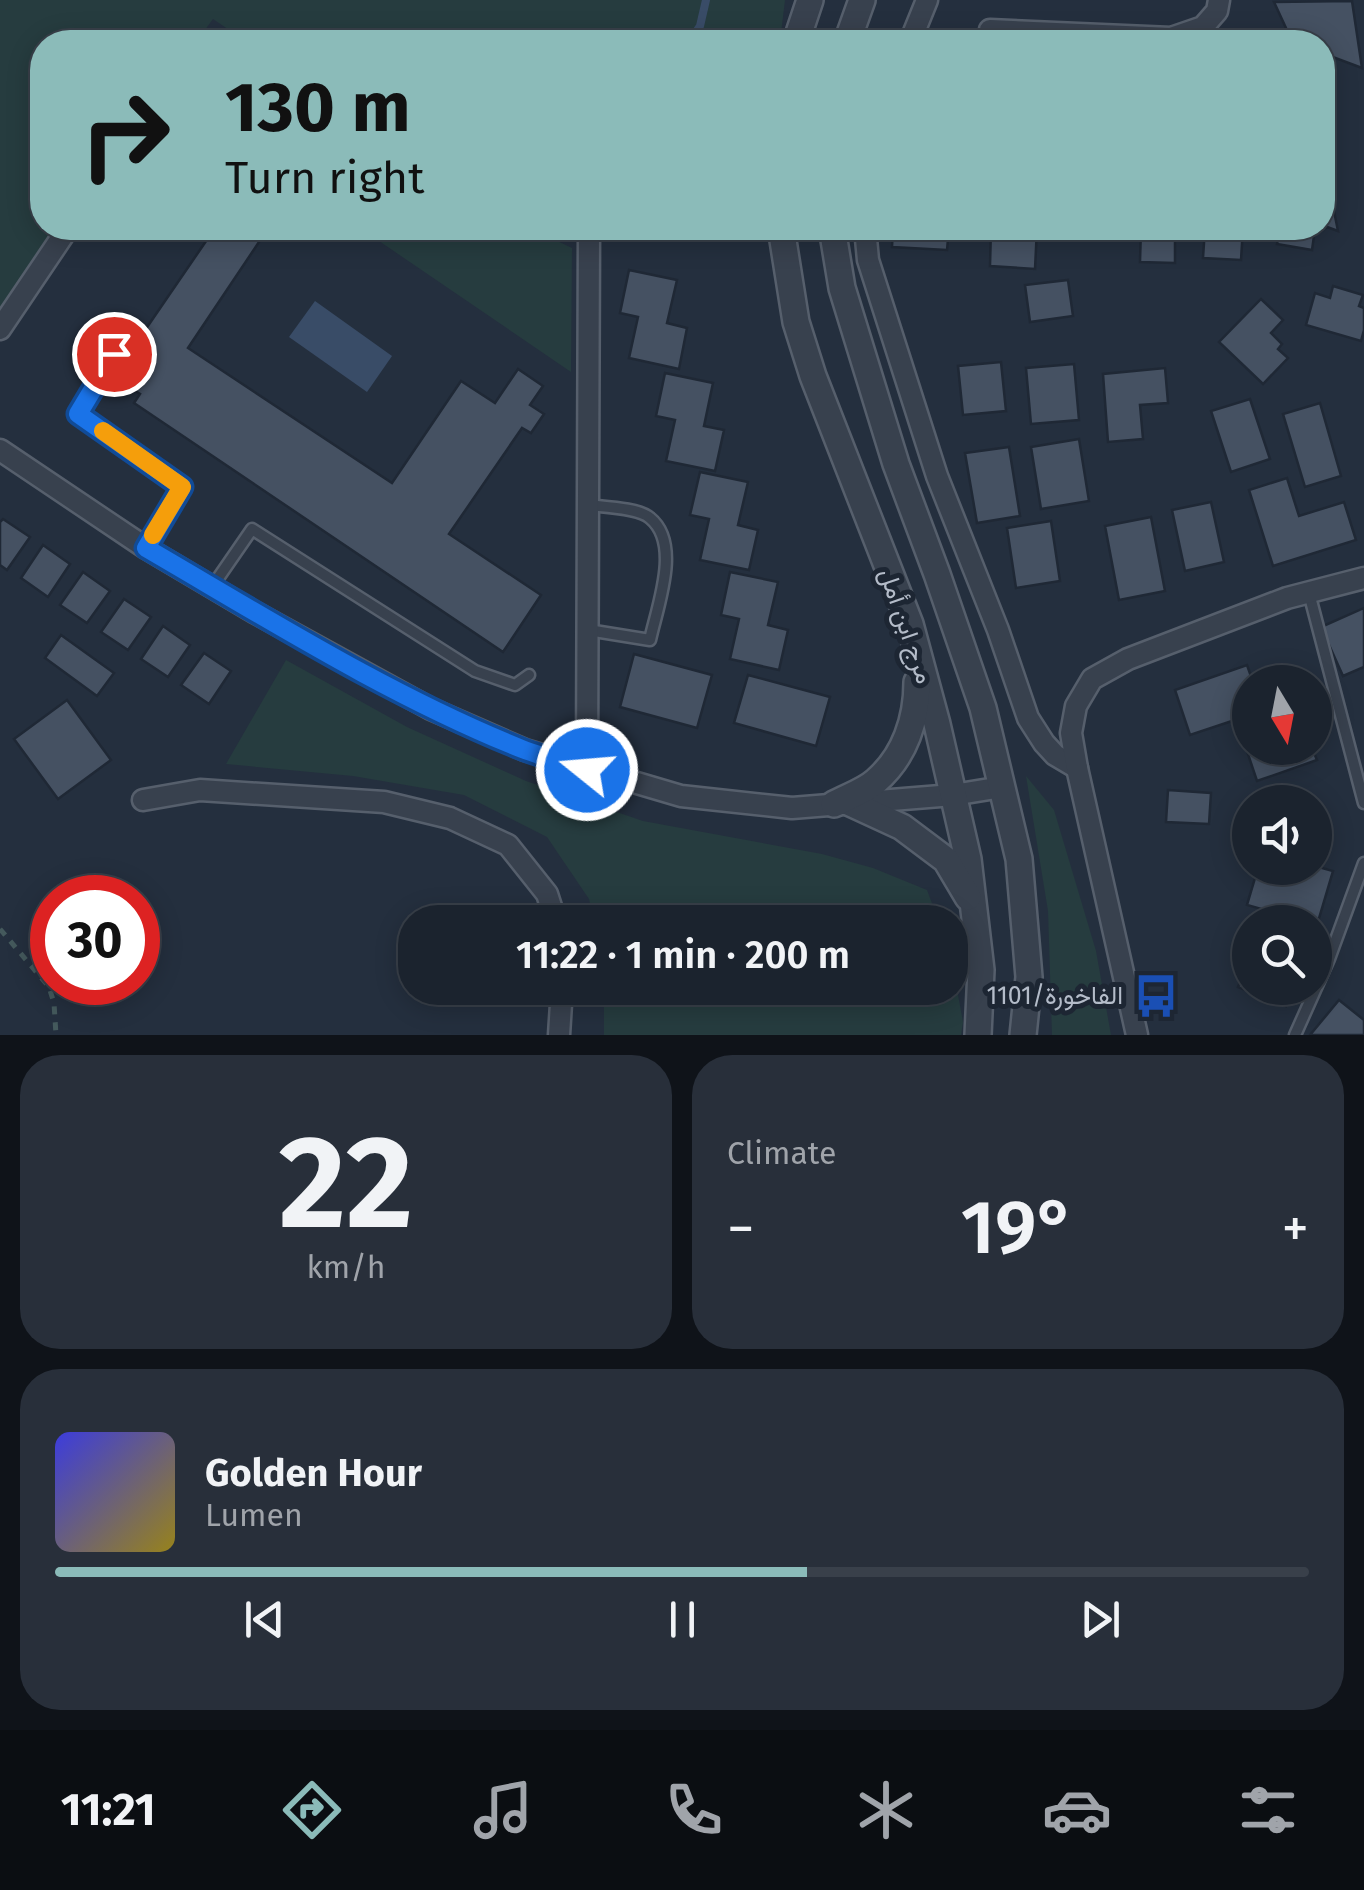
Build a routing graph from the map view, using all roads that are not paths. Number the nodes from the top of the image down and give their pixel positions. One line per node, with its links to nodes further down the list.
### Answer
1 (810, 0): 6 (street)
2 (862, 0): 7 (street)
3 (874, 0): 8 (street)
4 (927, 0): 9 (street)
5 (1219, 0): 10 (street)
6 (800, 30)
7 (852, 30)
8 (854, 30)
9 (915, 30)
10 (1194, 30)
11 (60, 240): 17 (street)
12 (589, 240): 19 (street)
13 (783, 240): 25 (street, مرج ابن أمل)
14 (834, 240): 29 (street, مرج ابن أمل)
15 (866, 240): 27 (street)
16 (132, 324): 20 (lane)
17 (0, 329)
18 (0, 450): 20 (street)
19 (588, 505): 24 (street); 24 (lane)
20 (146, 548): 22 (street)
21 (1364, 578): 23 (street)
22 (212, 587): 26 (lane); 28 (street)
23 (1309, 592): 27 (street); 32 (lane)
24 (588, 630): 28 (street)
25 (918, 652): 30 (street, مرج ابن أمل); 33 (street)
26 (529, 675)
27 (1077, 768): 41 (street)
28 (587, 770): 33 (street)
29 (1002, 787): 30 (street); 40 (street, مرج ابن أمل)
30 (953, 795): 33 (street); 36 (street, مرج ابن أمل)
31 (143, 800): 35 (street)
32 (1364, 802)
33 (842, 804): 36 (street)
34 (1364, 862): 42 (lane)
35 (551, 905)
36 (973, 905): 39 (street, مرج ابن أمل)
37 (561, 1005): 38 (street)
38 (559, 1035)
39 (978, 1035)
40 (1023, 1035)
41 (1137, 1035)
42 (1296, 1035)

